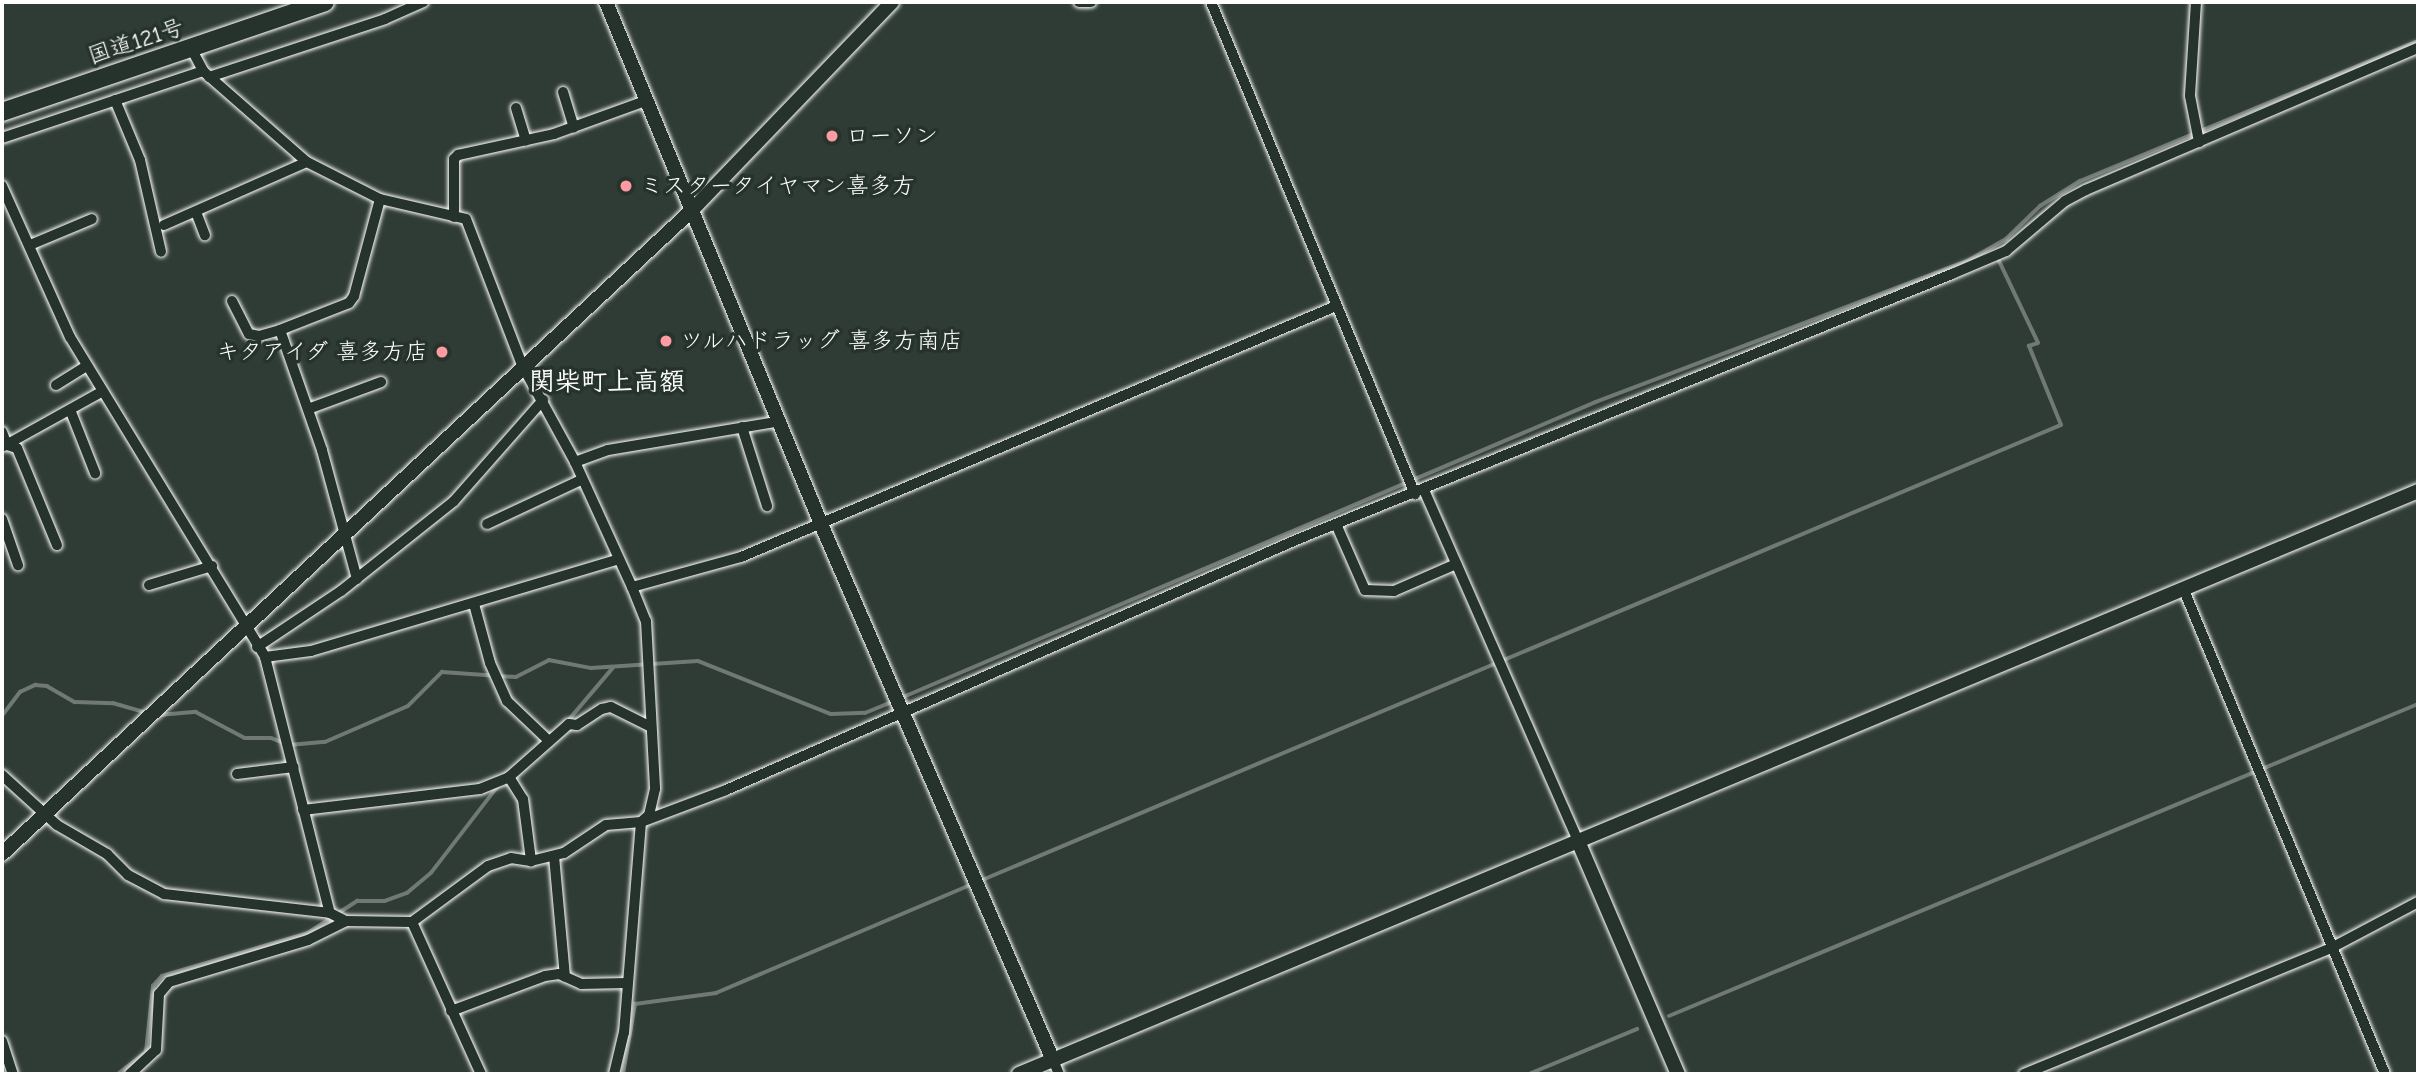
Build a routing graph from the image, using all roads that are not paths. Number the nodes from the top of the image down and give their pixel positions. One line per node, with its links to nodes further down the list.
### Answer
1 (324, 2): 10 (highway, 国道121号)
2 (422, 2): 11 (street)
3 (606, 2): 14 (street)
4 (892, 2): 24 (street)
5 (1079, 2): 6 (street)
6 (1090, 2)
7 (1211, 2): 33 (street)
8 (2196, 2): 20 (street)
9 (2418, 48): 20 (street)
10 (192, 50): 11 (street); 16 (highway, 国道121号)
11 (206, 74): 13 (street); 21 (street)
12 (563, 92): 17 (street)
13 (115, 100): 18 (street); 31 (street)
14 (645, 101): 17 (street); 24 (street)
15 (516, 108): 19 (street)
16 (2, 112)
17 (575, 127): 19 (street)
18 (2, 138)
19 (526, 141): 26 (street)
20 (2199, 142): 51 (street)
21 (307, 162): 23 (street); 25 (street)
22 (2, 186): 30 (street)
23 (380, 199): 26 (street); 34 (street)
24 (691, 211): 35 (street); 43 (street)
25 (196, 212): 28 (street); 29 (street)
26 (454, 217): 35 (street)
27 (92, 219): 30 (street)
28 (163, 225)
29 (205, 235)
30 (30, 245): 36 (street)
31 (161, 252)
32 (232, 302): 34 (street)
33 (1336, 306): 51 (street); 55 (street)
34 (280, 330): 41 (street)
35 (522, 365): 40 (street); 57 (street)
36 (86, 366): 38 (street); 39 (street)
37 (381, 382): 41 (street)
38 (56, 385)
39 (101, 392): 42 (street); 62 (street)
40 (543, 400): 47 (street); 63 (street)
41 (308, 409): 57 (street)
42 (71, 412): 46 (street); 48 (street)
43 (781, 421): 44 (street); 55 (street)
44 (743, 427): 47 (street); 52 (street)
45 (2, 432): 46 (street)
46 (4, 446): 58 (street)
47 (575, 462): 49 (street)
48 (95, 473)
49 (581, 480): 54 (street); 59 (street)
50 (2418, 491): 66 (street)
51 (1420, 492): 56 (street); 60 (street)
52 (767, 506)
53 (2, 519): 61 (street)
54 (486, 524)
55 (821, 524): 65 (street); 71 (street)
56 (1336, 524): 60 (street); 71 (street)
57 (344, 535): 63 (street); 68 (street)
58 (57, 545)
59 (619, 559): 65 (street); 67 (street)
60 (1456, 564): 81 (street)
61 (18, 565)
62 (212, 566): 64 (street); 68 (street)
63 (356, 579): 69 (street)
64 (149, 585)
65 (632, 587): 72 (street)
66 (2183, 588): 81 (street); 88 (street)
67 (474, 604): 70 (street); 73 (street)
68 (244, 626): 69 (street); 79 (street)
69 (257, 647): 70 (street)
70 (265, 657): 74 (street)
71 (903, 713): 80 (street); 94 (street)
72 (650, 727): 73 (street); 80 (street)
73 (549, 741): 77 (street)
74 (294, 767): 75 (street); 78 (street)
75 (237, 774)
76 (2, 775): 79 (street)
77 (509, 776): 78 (street); 84 (street)
78 (303, 810): 86 (street)
79 (45, 814): 82 (street); 86 (street)
80 (640, 822): 83 (street); 90 (street)
81 (1578, 841): 94 (street); 102 (street)
82 (2, 854)
83 (554, 856): 84 (street); 89 (street)
84 (531, 861): 87 (street)
85 (2416, 908): 88 (street)
86 (338, 917): 87 (street); 96 (street)
87 (412, 922): 91 (street)
88 (2333, 947): 103 (street); 104 (street)
89 (565, 977): 90 (street); 91 (street)
90 (626, 983): 93 (street)
91 (451, 1011): 97 (street)
92 (2, 1041): 95 (street)
93 (617, 1059): 98 (street); 99 (street)
94 (1053, 1060): 100 (street); 101 (street)
95 (12, 1074)
96 (130, 1074)
97 (481, 1074)
98 (614, 1074)
99 (624, 1074)
100 (1019, 1074)
101 (1059, 1074)
102 (1678, 1074)
103 (2024, 1074)
104 (2385, 1074)

